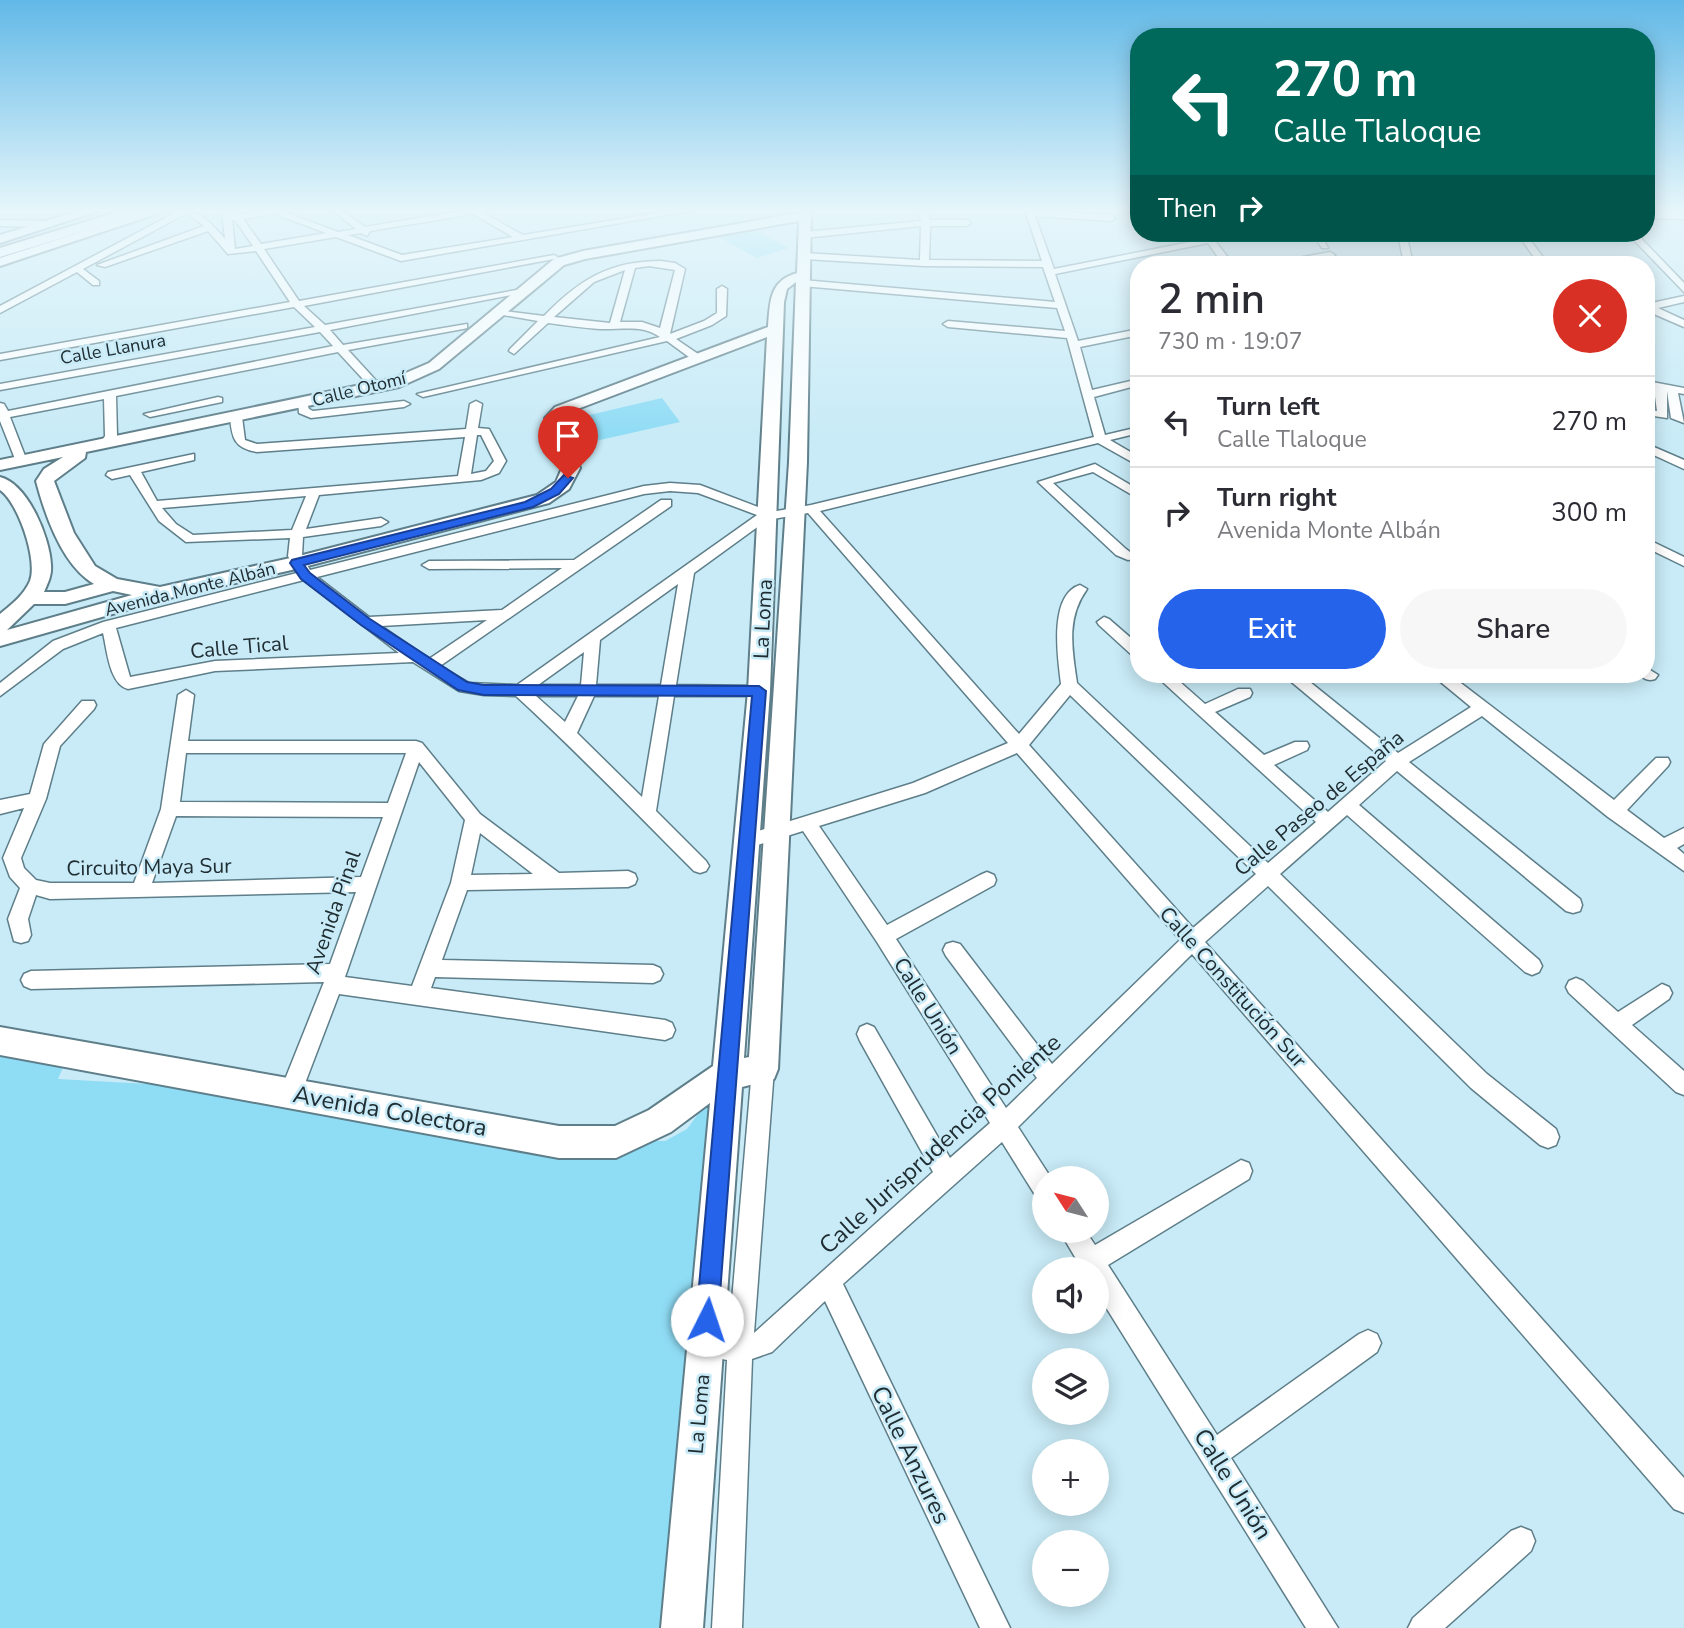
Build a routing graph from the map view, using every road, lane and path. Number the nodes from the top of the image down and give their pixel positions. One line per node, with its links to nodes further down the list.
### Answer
1 (46, 286): 16 (street)
2 (51, 286): 20 (street)
3 (284, 286): 17 (street)
4 (396, 286): 17 (street)
5 (528, 286): 14 (street, Calle Otomí)
6 (585, 286): 23 (street)
7 (626, 286): 27 (street)
8 (676, 286): 30 (street)
9 (781, 286): 31 (street, La Loma)
10 (802, 286): 33 (street)
11 (863, 286): 18 (street)
12 (1053, 286): 18 (street)
13 (722, 289): 30 (street, Calle Otomí)
14 (522, 292): 22 (street, Calle Otomí); 28 (street, Calle Llanura)
15 (1684, 299): 19 (street)
16 (0, 300)
17 (297, 305): 28 (street); 37 (street)
18 (1059, 305): 32 (street)
19 (1655, 306)
20 (0, 310)
21 (1655, 311): 25 (street)
22 (497, 313): 23 (street); 43 (street, Calle Otomí)
23 (549, 319): 27 (street); 35 (street)
24 (948, 324): 32 (street)
25 (1684, 324)
26 (463, 326): 34 (street)
27 (614, 326): 30 (street)
28 (323, 328): 34 (street); 36 (street, Calle Llanura)
29 (1130, 333): 32 (street)
30 (666, 336): 38 (street); 46 (street, Calle Otomí)
31 (775, 337): 33 (street); 38 (street, Avenida Monte Albán); 56 (street, La Loma)
32 (1072, 340): 47 (street)
33 (802, 345): 58 (street)
34 (341, 348): 39 (street); 43 (street)
35 (514, 351)
36 (177, 355): 39 (street); 42 (street, Calle Llanura)
37 (0, 357)
38 (697, 358): 88 (street, Avenida Monte Albán)
39 (178, 380): 45 (street); 53 (street)
40 (1130, 384): 47 (street)
41 (1655, 385): 44 (street)
42 (0, 387)
43 (377, 388): 50 (street, Calle Otomí)
44 (1680, 389): 60 (street)
45 (110, 394): 54 (street); 64 (street)
46 (423, 394)
47 (1087, 395): 63 (street)
48 (1655, 395): 57 (street)
49 (218, 400): 53 (street)
50 (302, 403): 51 (street); 59 (street, Calle Otomí)
51 (404, 404)
52 (476, 404): 62 (street)
53 (181, 408): 55 (street)
54 (3, 410): 68 (street)
55 (150, 414)
56 (772, 414): 58 (street); 80 (street, La Loma)
57 (1655, 414)
58 (800, 415): 79 (street)
59 (236, 417): 62 (street); 64 (street, Calle Otomí)
60 (1684, 420)
61 (1130, 432): 63 (street)
62 (471, 433): 73 (street); 73 (street)
63 (1101, 440): 67 (street); 79 (street)
64 (107, 442): 68 (street, Calle Otomí); 90 (street)
65 (1655, 452): 70 (street)
66 (190, 457): 71 (street)
67 (1130, 457)
68 (21, 461): 69 (street, Calle Otomí)
69 (0, 465)
70 (1684, 465)
71 (133, 469): 72 (street); 78 (street)
72 (112, 475)
73 (464, 479): 76 (street)
74 (0, 482): 93 (street)
75 (1130, 489): 84 (street)
76 (314, 492): 78 (street); 82 (street)
77 (666, 503): 86 (street)
78 (153, 505): 82 (street)
79 (803, 510): 80 (street); 118 (street, Calle Constitución Sur); 135 (street)
80 (767, 515): 88 (street); 89 (street); 111 (street, La Loma)
81 (381, 522): 82 (street)
82 (298, 534): 88 (street)
83 (1655, 547): 85 (street)
84 (1130, 556)
85 (1684, 562)
86 (578, 564): 87 (street); 94 (street)
87 (429, 565)
88 (301, 569): 92 (street, Avenida Monte Albán); 95 (street); 98 (street)
89 (687, 571): 99 (street); 110 (street)
90 (112, 585): 92 (street); 93 (street)
91 (1080, 589): 106 (street)
92 (162, 593): 100 (street, Avenida Monte Albán)
93 (30, 598): 97 (street)
94 (507, 613): 95 (street); 102 (street)
95 (366, 622): 102 (street)
96 (1104, 622): 101 (street)
97 (0, 625)
98 (108, 625): 102 (street, Calle Tical); 108 (street)
99 (593, 638): 107 (street); 109 (street)
100 (0, 639)
101 (1130, 645)
102 (424, 662): 107 (street)
103 (1172, 683): 116 (street)
104 (1301, 683): 122 (street)
105 (1450, 683): 115 (street)
106 (1069, 685): 118 (street); 141 (street)
107 (520, 690): 109 (street); 117 (street)
108 (0, 691)
109 (588, 691): 110 (street); 117 (street)
110 (669, 691): 111 (street); 131 (street)
111 (759, 691): 137 (street, La Loma)
112 (1244, 693): 116 (street)
113 (186, 695): 119 (street)
114 (88, 705): 125 (street)
115 (1481, 709): 122 (street, Calle Paseo de España); 130 (street)
116 (1203, 711): 124 (street)
117 (568, 734): 131 (street)
118 (1020, 744): 134 (street); 152 (street, Calle Constitución Sur)
119 (178, 747): 120 (street); 128 (street)
120 (416, 747): 129 (street, Avenida Pinal); 132 (street)
121 (1301, 747): 124 (street)
122 (1396, 762): 126 (street, Calle Paseo de España); 149 (street)
123 (1662, 762): 130 (street)
124 (1262, 763): 133 (street)
125 (37, 799): 127 (street); 147 (street)
126 (1347, 804): 133 (street, Calle Paseo de España); 154 (street)
127 (0, 807)
128 (170, 809): 129 (street); 148 (street)
129 (393, 810): 146 (street, Avenida Pinal)
130 (1614, 811): 138 (street)
131 (647, 816): 140 (street)
132 (474, 819): 144 (street); 145 (street)
133 (1328, 822): 141 (street, Calle Paseo de España)
134 (808, 824): 135 (street); 151 (street, Calle Unión)
135 (776, 834): 137 (street); 166 (street)
136 (1684, 835): 138 (street)
137 (748, 841): 167 (street, La Loma)
138 (1663, 848): 139 (street)
139 (1684, 864)
140 (700, 866)
141 (1269, 875): 152 (street, Calle Paseo de España); 172 (street)
142 (628, 879): 144 (street)
143 (987, 880): 151 (street)
144 (555, 881): 145 (street)
145 (460, 883): 155 (street)
146 (368, 884): 148 (street, Circuito Maya Sur); 157 (street, Avenida Pinal)
147 (30, 886): 148 (street, Circuito Maya Sur); 150 (street)
148 (141, 891)
149 (1573, 905)
150 (21, 935)
151 (884, 936): 171 (street, Calle Unión)
152 (1192, 941): 168 (street, Calle Jurisprudencia Poniente); 183 (street, Calle Constitución Sur)
153 (953, 950): 168 (street)
154 (1532, 966)
155 (430, 968): 156 (street); 161 (street)
156 (653, 974)
157 (335, 979): 158 (street); 161 (street); 170 (street, Avenida Pinal)
158 (32, 980)
159 (1576, 987): 162 (street)
160 (1662, 993): 162 (street)
161 (418, 997): 163 (street)
162 (1618, 1023): 169 (street)
163 (665, 1030)
164 (867, 1034): 175 (street)
165 (0, 1041): 170 (street, Avenida Colectora)
166 (763, 1069): 167 (street, Avenida Colectora); 181 (street)
167 (727, 1075): 170 (street, Avenida Colectora); 180 (street, La Loma)
168 (1051, 1080): 171 (street, Calle Jurisprudencia Poniente)
169 (1684, 1085)
170 (291, 1092)
171 (1003, 1126): 173 (street, Calle Unión); 175 (street, Calle Jurisprudencia Poniente)
172 (1548, 1137)
173 (1032, 1170)
174 (1241, 1171): 176 (street)
175 (948, 1176): 177 (street, Calle Jurisprudencia Poniente)
176 (1109, 1257)
177 (828, 1281): 181 (street, Calle Jurisprudencia Poniente); 187 (street, Calle Anzures)
178 (1109, 1288): 182 (street, Calle Unión)
179 (1368, 1343): 182 (street)
180 (705, 1345): 181 (street); 185 (street, La Loma)
181 (740, 1349): 186 (street)
182 (1215, 1453): 188 (street, Calle Unión)
183 (1684, 1499)
184 (1521, 1541): 189 (street)
185 (682, 1628)
186 (727, 1628)
187 (995, 1628)
188 (1323, 1628)
189 (1423, 1628)

